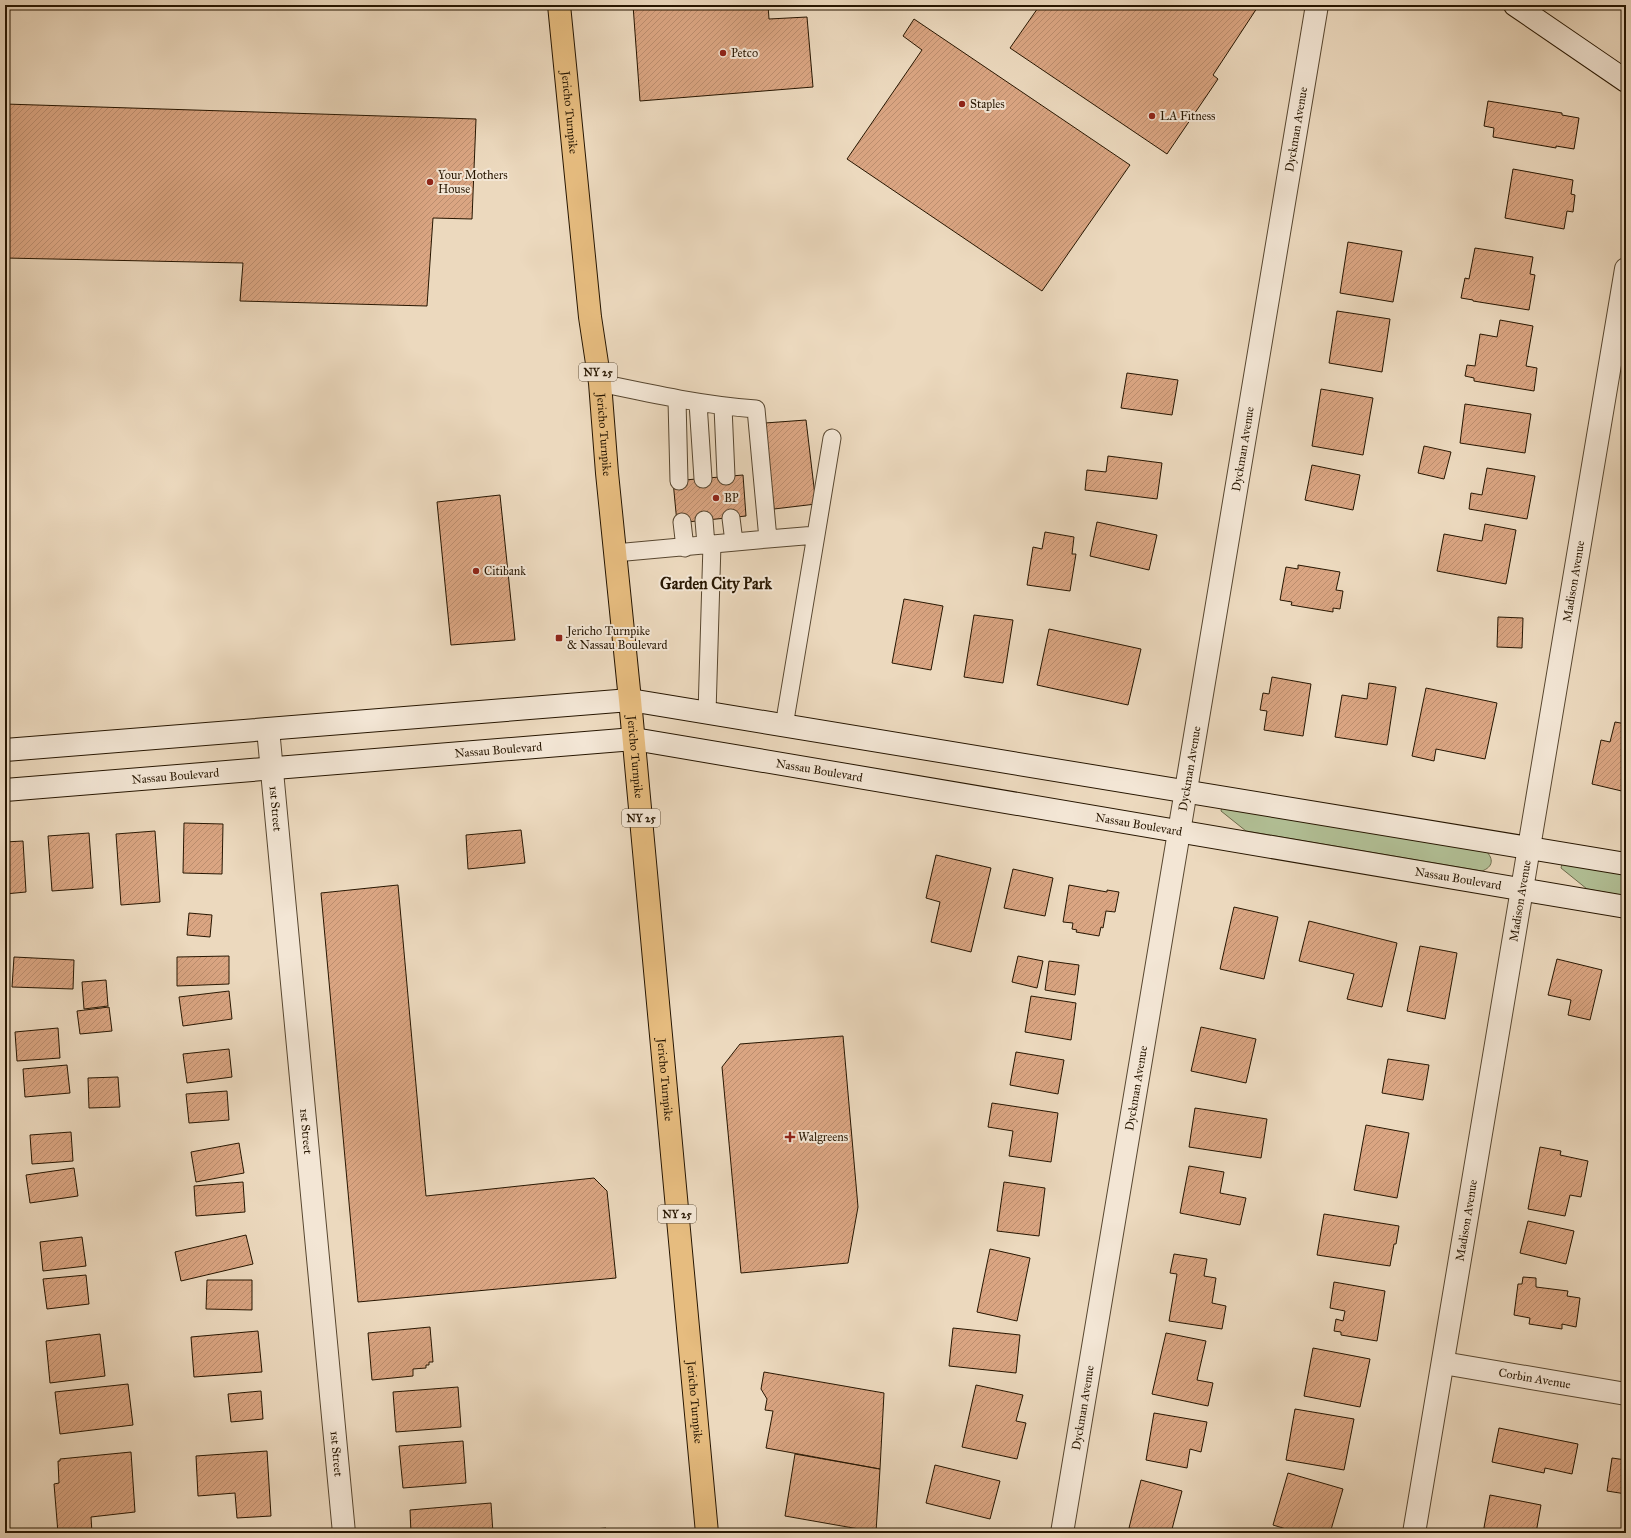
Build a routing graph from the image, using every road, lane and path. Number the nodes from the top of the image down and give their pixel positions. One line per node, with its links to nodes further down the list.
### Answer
1 (559, 5): 6 (main road, Jericho Turnpike / NY 25)
2 (1317, 5): 31 (street, Dyckman Avenue)
3 (1515, 5): 4 (street)
4 (1626, 81)
5 (1626, 269): 33 (street, Madison Avenue)
6 (600, 383): 7 (lane); 22 (main road, Jericho Turnpike / NY 25)
7 (677, 400): 8 (lane); 13 (lane)
8 (698, 403): 9 (lane); 12 (lane)
9 (723, 407): 11 (lane); 18 (lane)
10 (832, 438): 17 (lane)
11 (726, 476)
12 (703, 479)
13 (679, 481)
14 (731, 518): 19 (lane)
15 (704, 520): 20 (lane)
16 (682, 522): 21 (lane)
17 (816, 535): 18 (lane); 25 (lane)
18 (768, 539): 19 (lane)
19 (734, 542): 20 (lane)
20 (709, 544): 21 (lane); 24 (lane)
21 (685, 548): 22 (lane)
22 (615, 553): 23 (main road, Jericho Turnpike / NY 25)
23 (630, 700): 24 (street); 26 (street); 27 (main road, Jericho Turnpike / NY 25)
24 (707, 713): 25 (street)
25 (784, 726): 31 (street)
26 (268, 729): 28 (street); 29 (street, 1st Street)
27 (634, 739): 29 (street, Nassau Boulevard); 32 (street, Nassau Boulevard); 40 (main road, Jericho Turnpike / NY 25)
28 (5, 750)
29 (272, 768): 30 (street, Nassau Boulevard); 39 (street, 1st Street)
30 (5, 790)
31 (1186, 792): 32 (street, Dyckman Avenue); 33 (street)
32 (1179, 832): 35 (street, Nassau Boulevard); 41 (street, Dyckman Avenue)
33 (1529, 848): 34 (street); 35 (street, Madison Avenue)
34 (1626, 864)
35 (1522, 890): 36 (street, Nassau Boulevard); 37 (street, Madison Avenue)
36 (1626, 907)
37 (1443, 1362): 38 (street, Corbin Avenue); 42 (street, Madison Avenue)
38 (1626, 1394)
39 (344, 1533)
40 (707, 1533)
41 (1062, 1533)
42 (1414, 1533)

